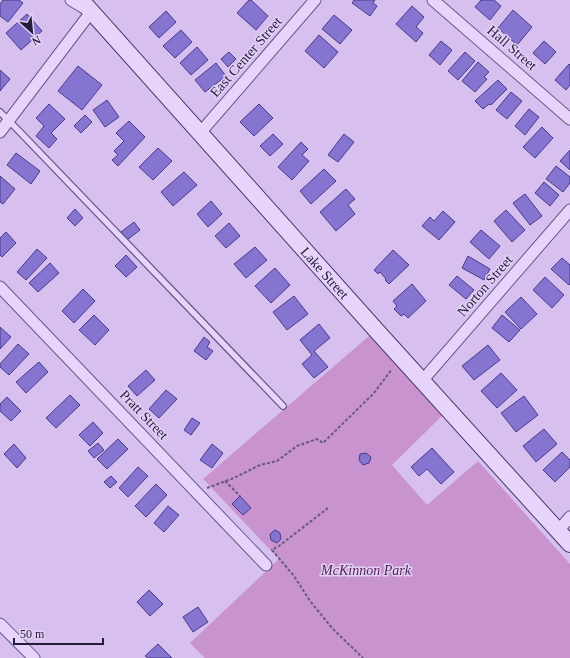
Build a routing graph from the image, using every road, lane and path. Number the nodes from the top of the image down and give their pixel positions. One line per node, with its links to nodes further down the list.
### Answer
1 (71, 0): 5 (street)
2 (81, 0): 5 (main road, Lake Street)
3 (315, 0): 10 (street, East Center Street)
4 (433, 0): 7 (street, Hall Street)
5 (91, 12): 8 (street); 10 (main road, Lake Street)
6 (0, 112): 8 (lane)
7 (570, 119)
8 (9, 120): 9 (street); 15 (lane)
9 (0, 132)
10 (200, 133): 14 (main road, Lake Street)
11 (570, 210): 14 (street, Norton Street)
12 (0, 287): 23 (street, Pratt Street)
13 (392, 369): 16 (path)
14 (422, 381): 21 (main road, Lake Street)
15 (283, 406)
16 (225, 481): 17 (path); 18 (path)
17 (212, 486)
18 (240, 496)
19 (328, 508): 26 (path)
20 (570, 517): 21 (street)
21 (558, 531): 22 (main road, Lake Street)
22 (570, 544)
23 (266, 564)
24 (0, 624): 25 (street)
25 (34, 658)
26 (363, 658)

